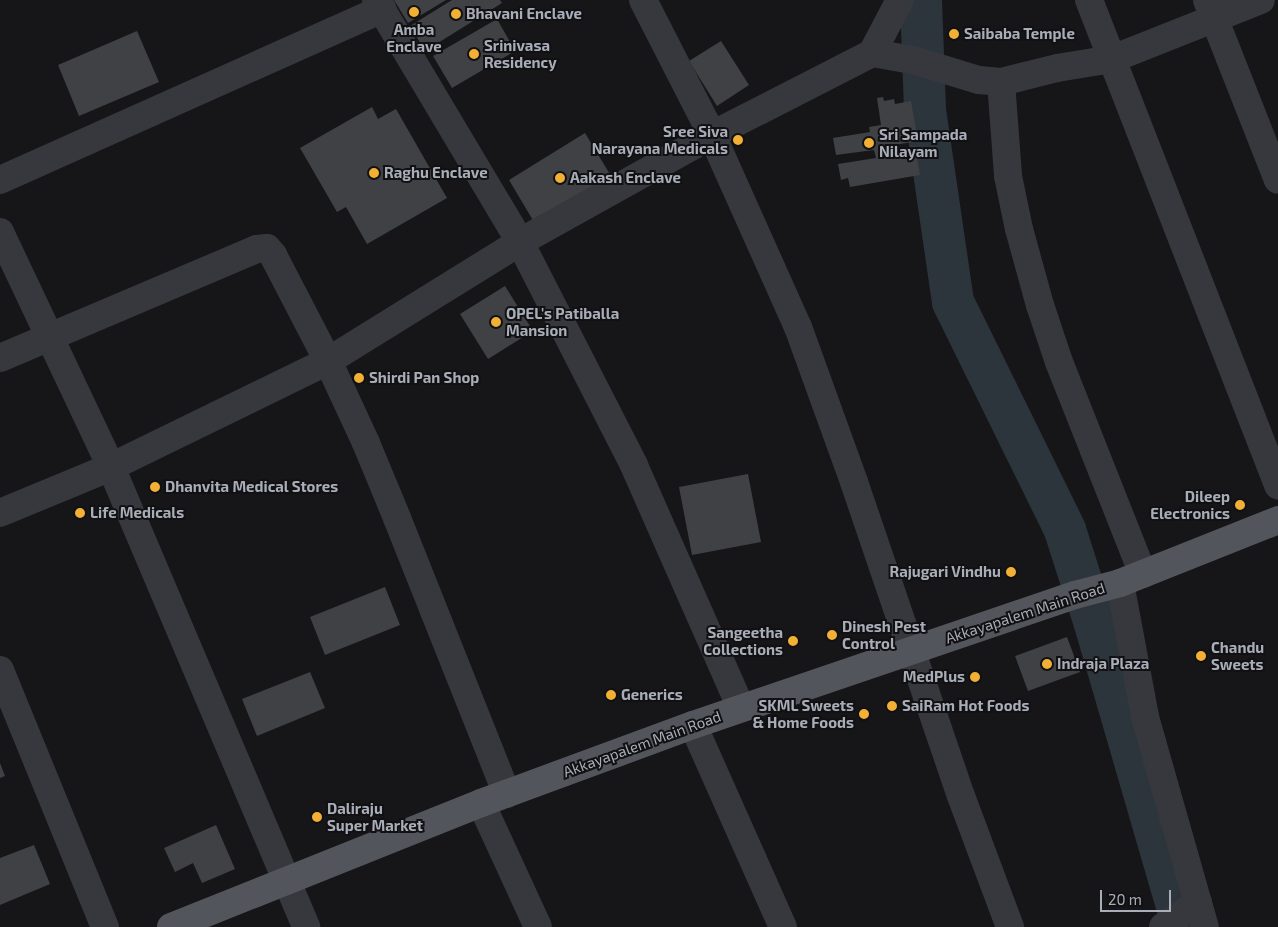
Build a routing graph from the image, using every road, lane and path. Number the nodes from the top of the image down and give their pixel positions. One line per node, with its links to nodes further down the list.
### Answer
1 (643, 0): 10 (street)
2 (900, 0): 7 (street)
3 (1090, 0): 8 (street)
4 (1261, 0): 6 (street)
5 (379, 4): 11 (street); 14 (street)
6 (1210, 10): 8 (street); 12 (street)
7 (872, 53): 9 (street); 10 (street)
8 (1112, 59): 9 (street); 19 (street)
9 (1001, 82): 22 (street)
10 (712, 135): 14 (street); 23 (street)
11 (0, 180)
12 (1278, 180)
13 (0, 232): 15 (street)
14 (520, 242): 17 (street); 25 (street)
15 (49, 337): 16 (street); 17 (street); 18 (street)
16 (0, 358)
17 (328, 361): 18 (street); 27 (street)
18 (111, 467): 20 (street); 29 (street)
19 (1278, 485)
20 (0, 513)
21 (1278, 520): 22 (main road, Akkayapalem Main Road)
22 (1123, 581): 23 (main road, Akkayapalem Main Road); 30 (street)
23 (910, 652): 25 (main road, Akkayapalem Main Road); 36 (street)
24 (0, 670): 31 (street)
25 (741, 708): 26 (main road, Akkayapalem Main Road)
26 (693, 725): 27 (main road, Akkayapalem Main Road); 35 (street)
27 (507, 794): 28 (main road, Akkayapalem Main Road)
28 (481, 803): 29 (main road, Akkayapalem Main Road); 34 (street)
29 (287, 880): 32 (main road, Akkayapalem Main Road); 33 (street)
30 (1184, 918)
31 (105, 927)
32 (171, 927)
33 (306, 927)
34 (538, 927)
35 (783, 927)
36 (1010, 927)

